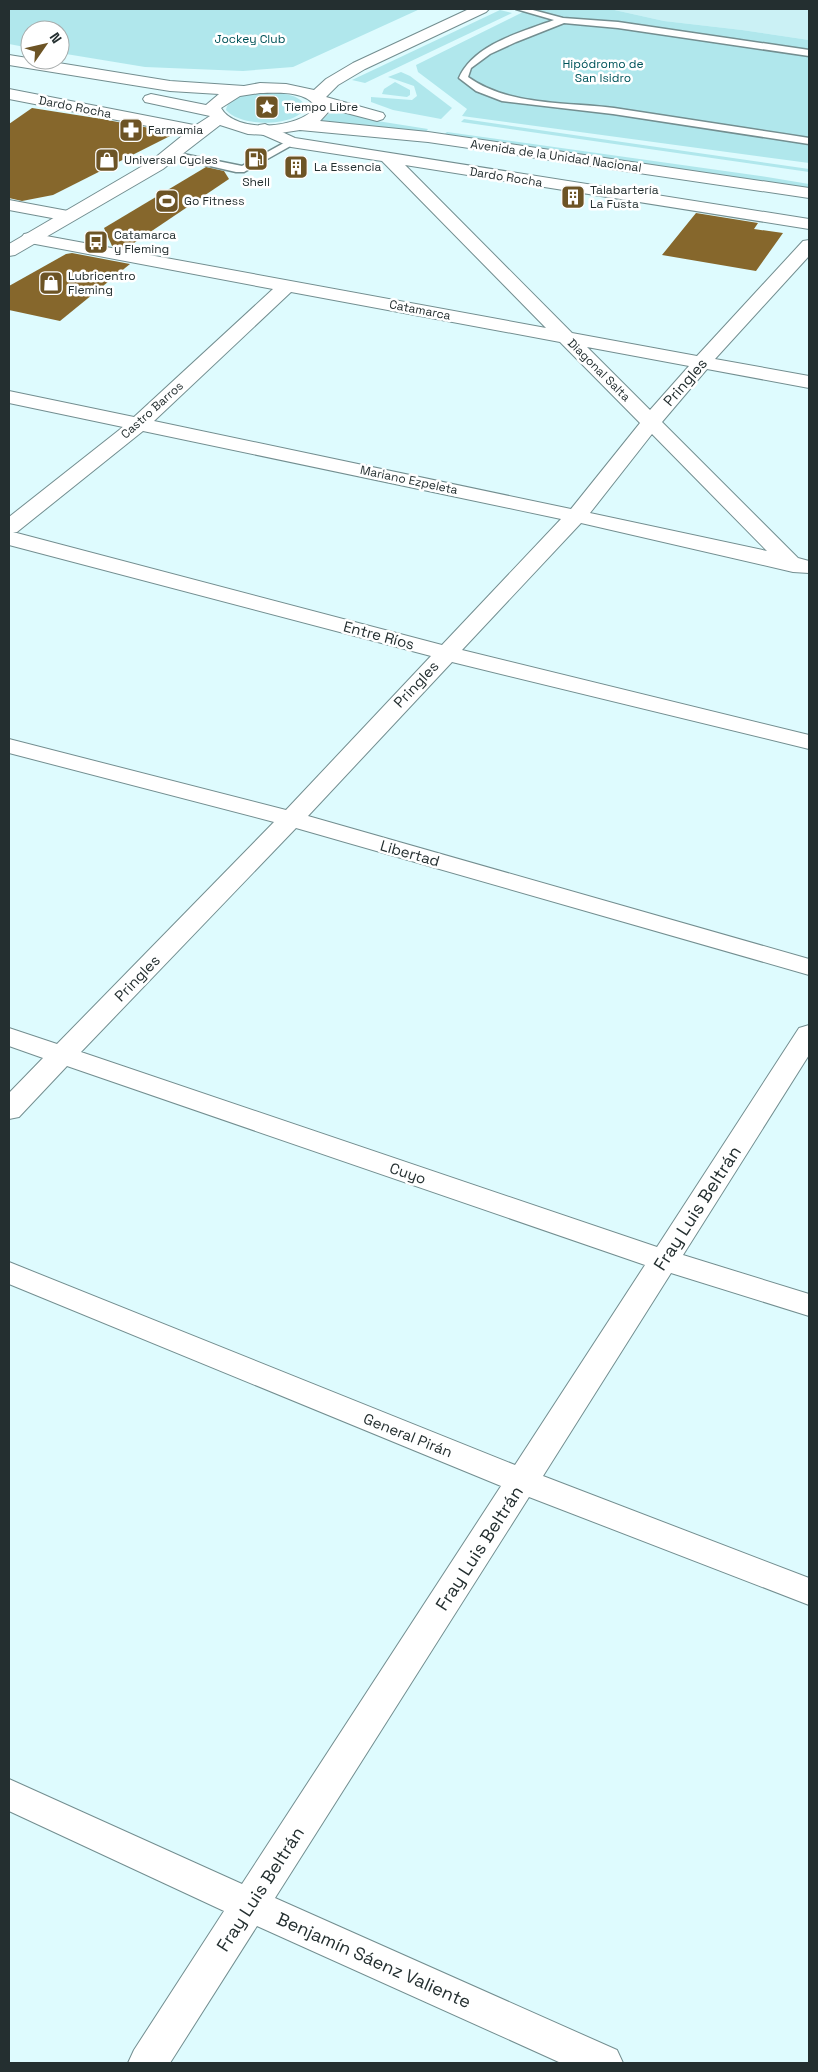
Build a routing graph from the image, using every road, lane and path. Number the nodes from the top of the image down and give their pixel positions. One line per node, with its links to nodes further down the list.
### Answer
1 (480, 9): 6 (street)
2 (520, 9): 3 (lane)
3 (563, 20): 4 (lane); 15 (lane)
4 (809, 53)
5 (9, 60): 8 (street)
6 (359, 66): 8 (street); 10 (street)
7 (9, 74): 11 (street)
8 (253, 89): 10 (street, Avenida de la Unidad Nacional); 11 (street)
9 (9, 94): 14 (street, Dardo Rocha)
10 (319, 100): 12 (street); 20 (street, Avenida de la Unidad Nacional)
11 (216, 115): 13 (street); 14 (street)
12 (301, 125): 13 (street); 21 (street, Avenida de la Unidad Nacional)
13 (262, 129): 14 (street); 16 (street, Dardo Rocha)
14 (212, 137): 17 (street); 19 (street)
15 (809, 141)
16 (291, 142): 17 (lane); 18 (street, Dardo Rocha)
17 (178, 156): 19 (street)
18 (388, 158): 24 (street, Dardo Rocha); 29 (street, Diagonal Salta)
19 (157, 165): 23 (street)
20 (809, 180)
21 (809, 194)
22 (9, 206): 23 (street)
23 (68, 216): 25 (street)
24 (809, 224)
25 (30, 238): 27 (street); 28 (street, Catamarca)
26 (809, 245): 30 (street, Pringles)
27 (9, 251)
28 (288, 285): 29 (street, Catamarca); 34 (street, Castro Barros)
29 (567, 337): 30 (street, Catamarca); 33 (street, Diagonal Salta)
30 (702, 362): 31 (street, Catamarca); 33 (street, Pringles)
31 (809, 382)
32 (9, 397): 34 (street, Mariano Ezpeleta)
33 (651, 422): 35 (street, Pringles); 38 (street, Diagonal Salta)
34 (139, 424): 35 (street, Mariano Ezpeleta); 36 (street, Castro Barros)
35 (576, 516): 38 (street, Mariano Ezpeleta); 40 (street, Pringles)
36 (9, 527)
37 (9, 538): 40 (street, Entre Ríos)
38 (800, 565): 39 (street, Diagonal Salta)
39 (809, 582)
40 (446, 653): 41 (street, Entre Ríos); 43 (street, Pringles)
41 (809, 742)
42 (9, 746): 43 (street, Libertad)
43 (291, 819): 44 (street, Libertad); 47 (street, Pringles)
44 (809, 967)
45 (809, 1034): 49 (street, Fray Luis Beltrán)
46 (9, 1037): 47 (street, Cuyo)
47 (63, 1054): 48 (street, Pringles); 49 (street, Cuyo)
48 (9, 1110)
49 (664, 1260): 51 (street, Cuyo); 52 (street, Fray Luis Beltrán)
50 (9, 1272): 52 (street, General Pirán)
51 (809, 1305)
52 (522, 1482): 53 (street, General Pirán); 55 (street, Fray Luis Beltrán)
53 (809, 1592)
54 (9, 1794): 55 (street, Benjamín Sáenz Valiente)
55 (250, 1905): 56 (street, Fray Luis Beltrán); 57 (street, Benjamín Sáenz Valiente)
56 (148, 2063)
57 (603, 2063)

